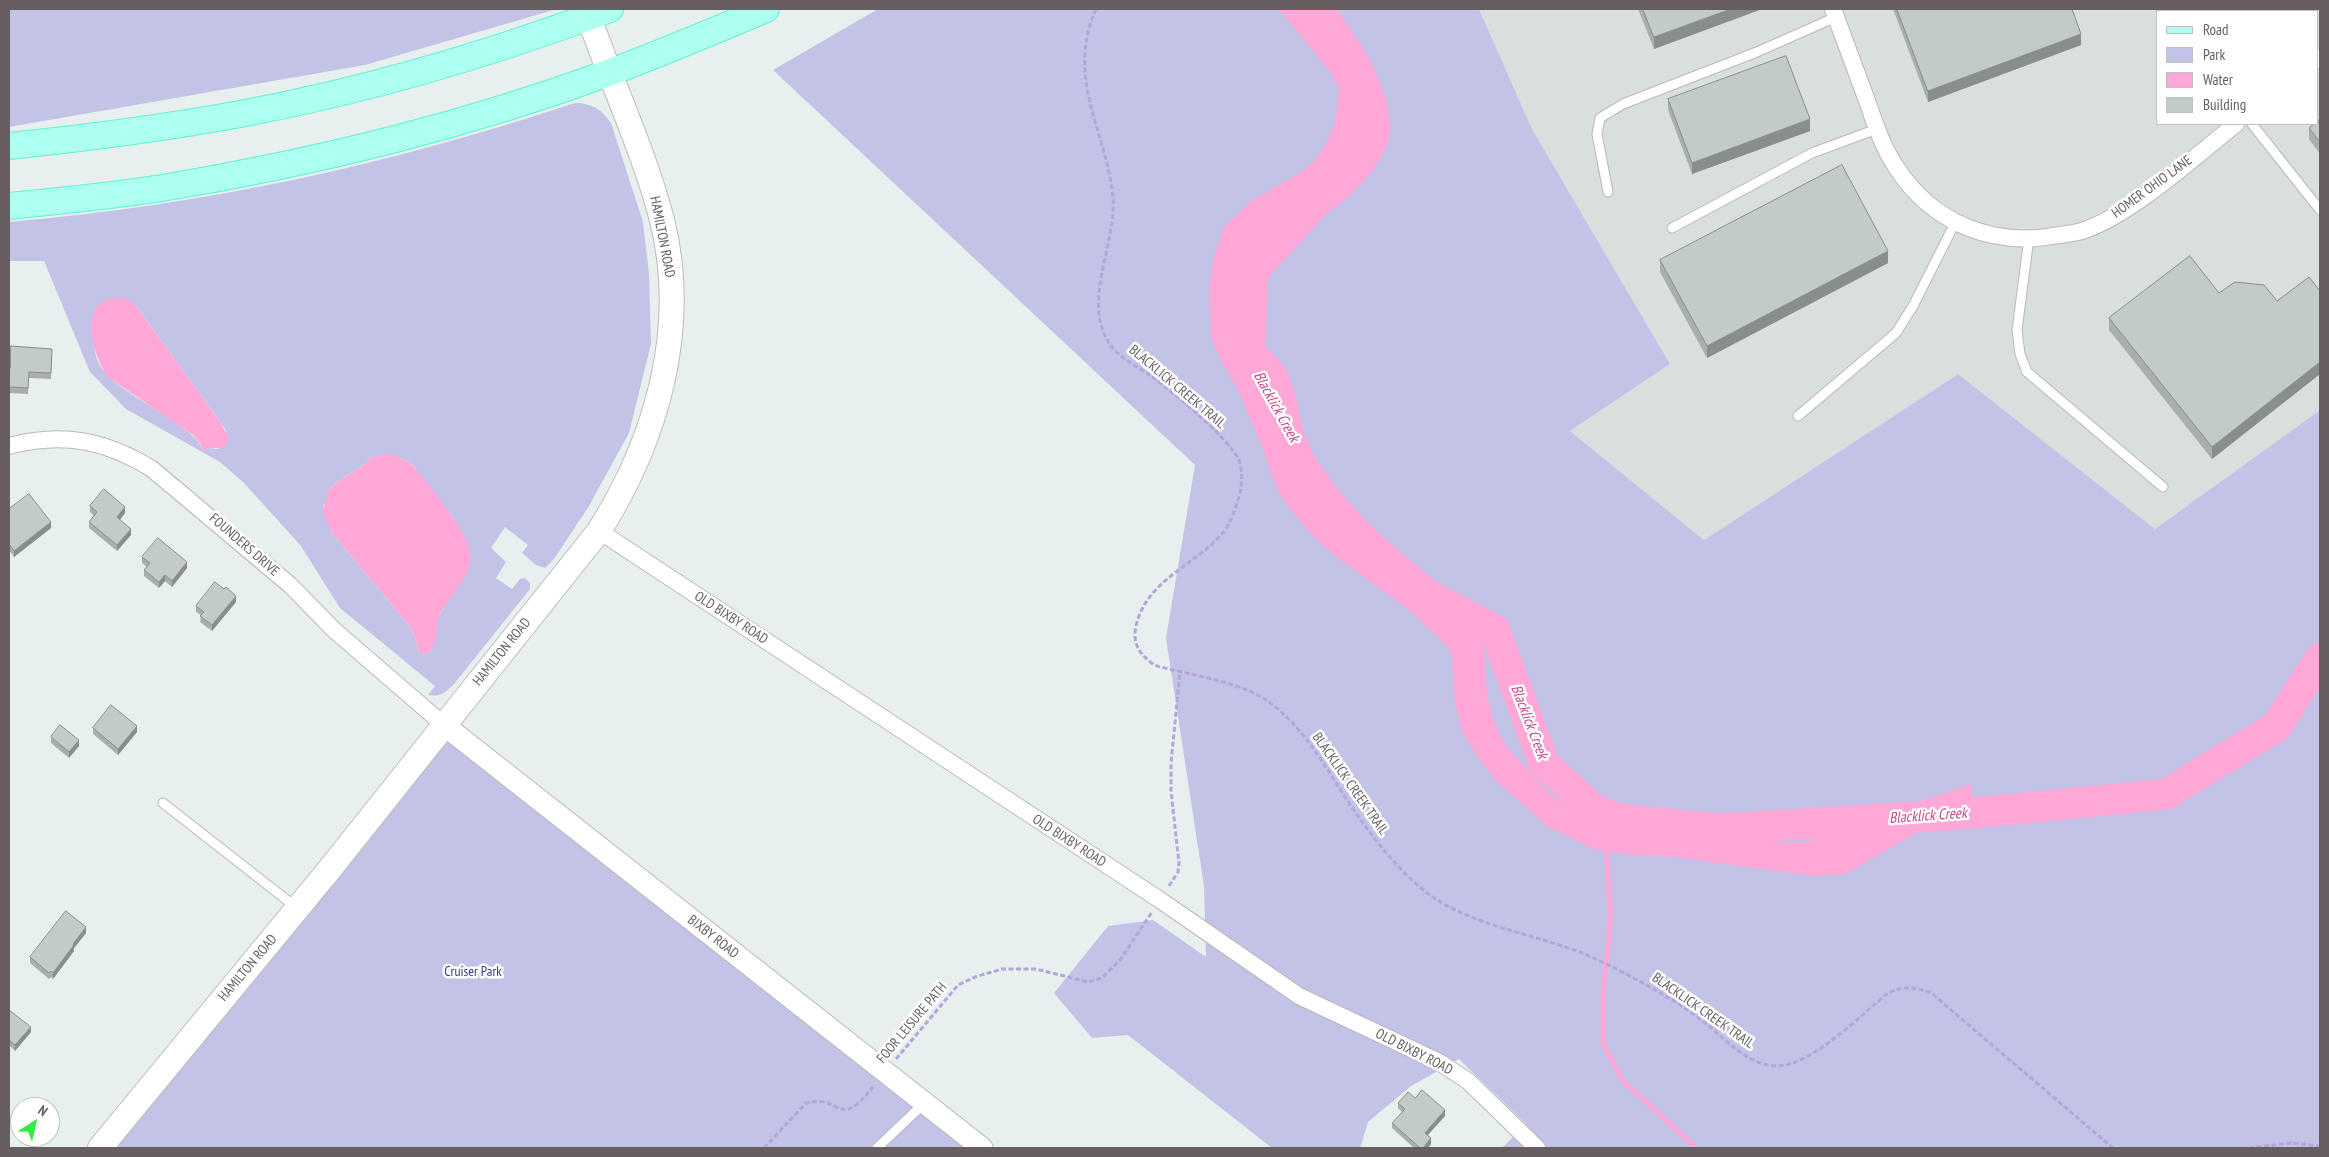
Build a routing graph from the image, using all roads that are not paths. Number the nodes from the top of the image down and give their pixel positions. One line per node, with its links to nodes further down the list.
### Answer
1 (766, 9): 4 (main road)
2 (595, 11): 4 (main road); 8 (main road)
3 (1835, 13): 7 (street, HOMER OHIO LANE); 9 (lane)
4 (608, 73): 10 (main road); 18 (main road, HAMILTON ROAD)
5 (2235, 125): 14 (street, HOMER OHIO LANE)
6 (2253, 125): 11 (lane)
7 (1877, 129): 12 (street, HOMER OHIO LANE); 13 (lane)
8 (9, 146)
9 (1608, 192)
10 (9, 206)
11 (2320, 210)
12 (1955, 223): 14 (street, HOMER OHIO LANE); 15 (lane)
13 (1672, 228)
14 (2029, 238): 17 (lane)
15 (1798, 416)
16 (9, 446): 19 (street, FOUNDERS DRIVE)
17 (2163, 487)
18 (599, 531): 19 (main road, HAMILTON ROAD); 26 (street, OLD BIXBY ROAD)
19 (444, 725): 21 (main road, HAMILTON ROAD); 25 (street, BIXBY ROAD)
20 (163, 803): 21 (lane)
21 (297, 908): 23 (main road, HAMILTON ROAD)
22 (916, 1110): 24 (lane)
23 (100, 1148)
24 (878, 1148)
25 (982, 1148)
26 (1537, 1148)

